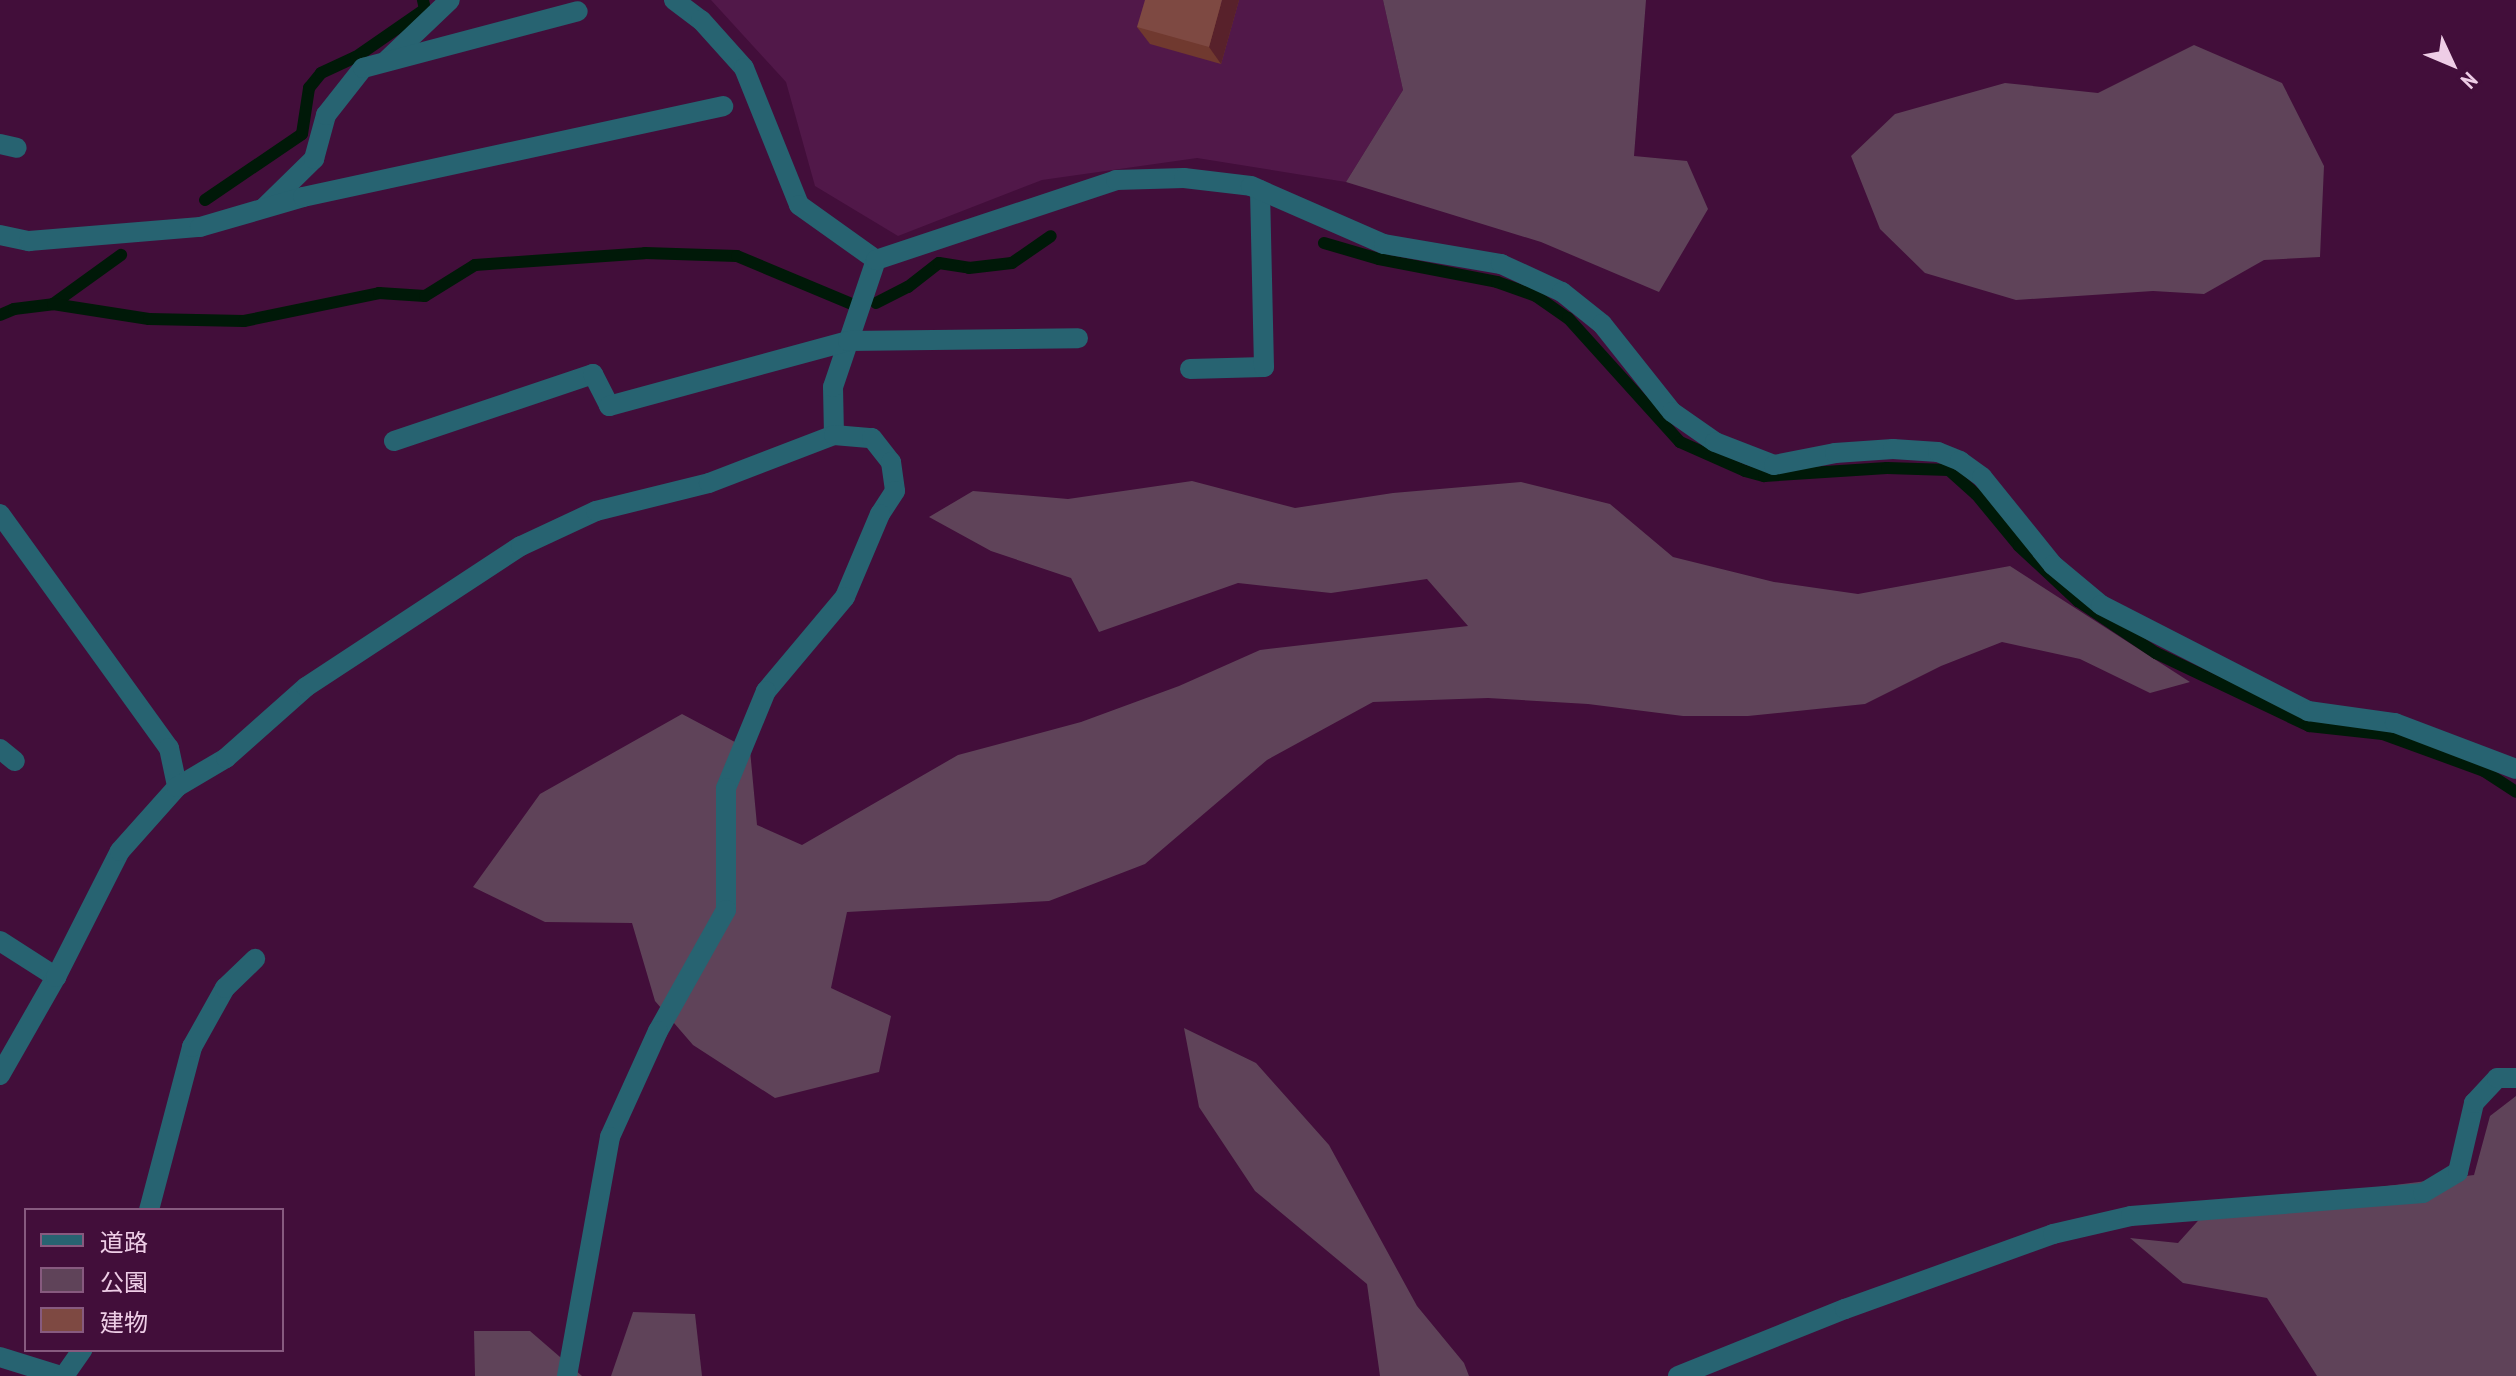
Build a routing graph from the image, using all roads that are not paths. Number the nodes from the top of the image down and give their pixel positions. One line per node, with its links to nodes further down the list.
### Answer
1 (450, 0): 4 (street)
2 (674, 0): 9 (street)
3 (578, 11): 4 (street)
4 (384, 62): 7 (street)
5 (723, 106): 7 (street)
6 (1260, 190): 9 (street); 12 (street); 16 (street)
7 (262, 209): 8 (street)
8 (0, 235)
9 (876, 260): 11 (street)
10 (1078, 338): 11 (street)
11 (848, 341): 13 (street); 14 (street)
12 (1190, 369)
13 (834, 435): 17 (street); 27 (street)
14 (394, 441)
15 (0, 514): 17 (street)
16 (2516, 769)
17 (177, 787): 20 (street)
18 (0, 941): 20 (street)
19 (255, 959): 23 (street)
20 (56, 977): 21 (street)
21 (0, 1075)
22 (2516, 1078): 28 (street)
23 (150, 1208)
24 (80, 1352): 26 (street)
25 (0, 1357): 26 (street)
26 (62, 1376)
27 (567, 1376)
28 (1678, 1376)

